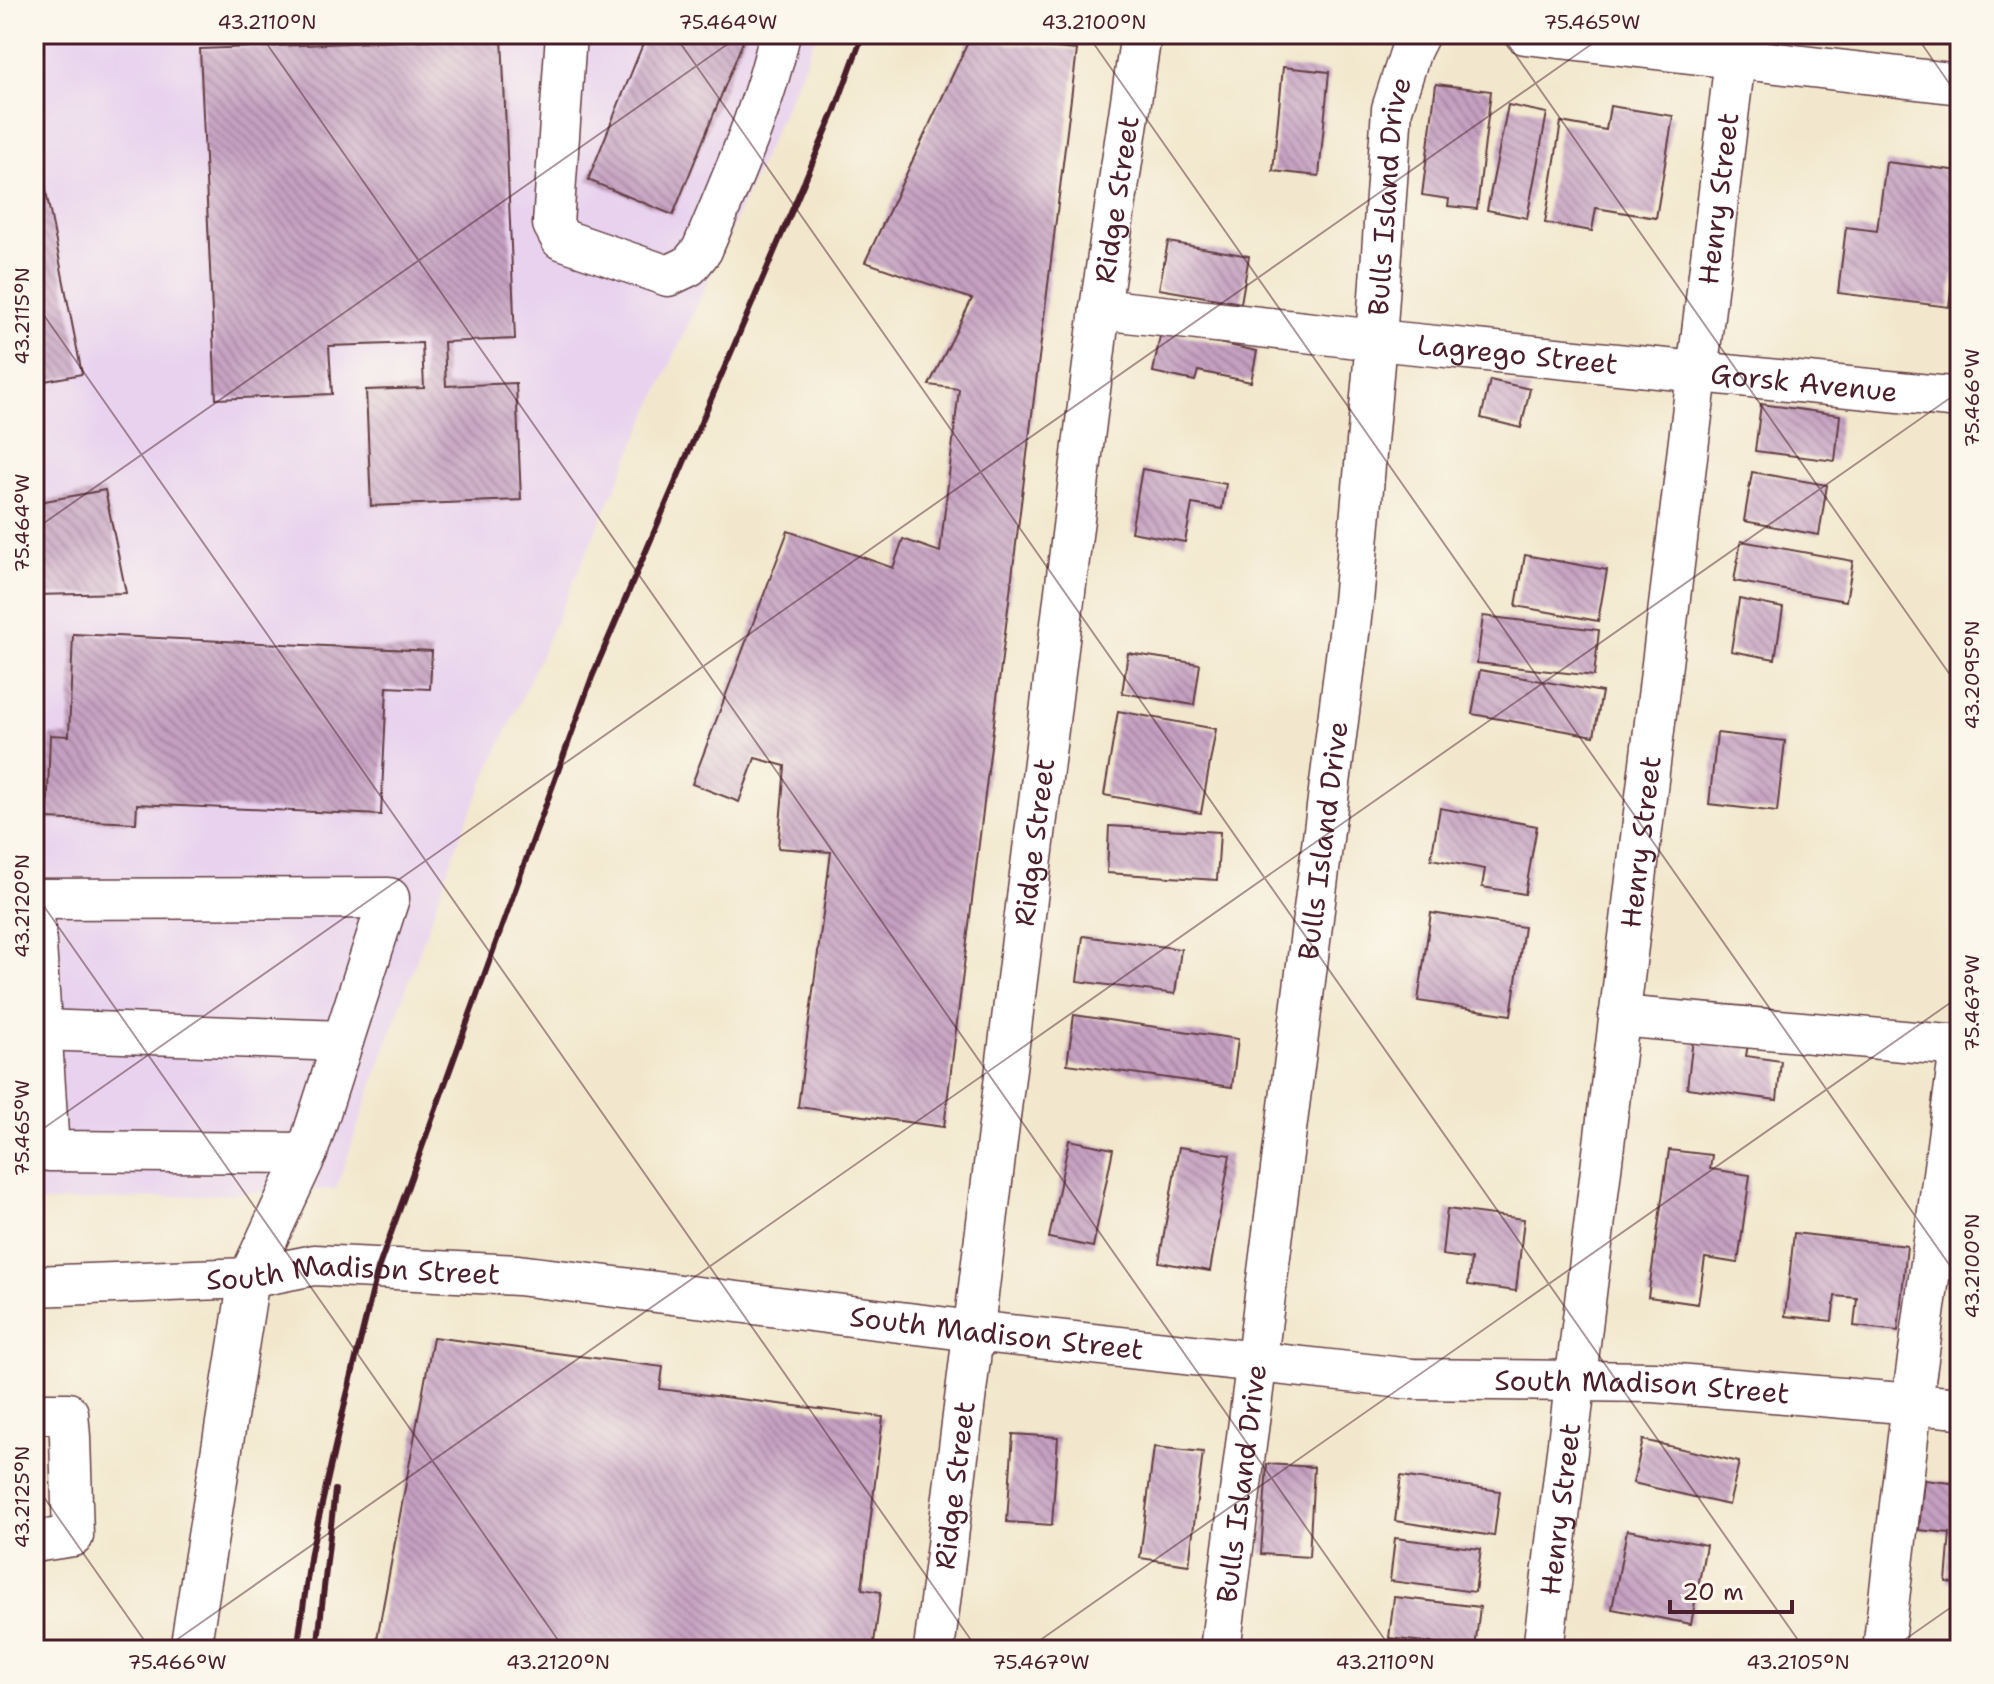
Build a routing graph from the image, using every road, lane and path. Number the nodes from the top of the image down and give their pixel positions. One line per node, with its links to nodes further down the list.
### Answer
1 (566, 34): 2 (street)
2 (780, 34)
3 (1141, 34): 8 (street, Ridge Street)
4 (1419, 34): 9 (street, Bulls Island Drive)
5 (1525, 34): 6 (street)
6 (1736, 47): 7 (street); 10 (street, Henry Street)
7 (1960, 84)
8 (1100, 309): 9 (street, Lagrego Street); 21 (street, Ridge Street)
9 (1376, 340): 10 (street, Lagrego Street); 22 (street, Bulls Island Drive)
10 (1697, 373): 11 (street, Gorsk Avenue); 14 (street, Henry Street)
11 (1960, 398)
12 (34, 899): 16 (street)
13 (34, 912): 15 (street)
14 (1619, 1016): 17 (street); 23 (street, Henry Street)
15 (41, 1030): 16 (street); 18 (street)
16 (343, 1041): 18 (street)
17 (1960, 1047): 24 (street)
18 (307, 1153): 19 (street)
19 (249, 1278): 20 (street, South Madison Street); 21 (street, South Madison Street); 28 (street)
20 (34, 1286)
21 (973, 1331): 22 (street, South Madison Street); 29 (street, Ridge Street)
22 (1256, 1361): 23 (street, South Madison Street); 30 (street, Bulls Island Drive)
23 (1575, 1381): 24 (street, South Madison Street); 31 (street, Henry Street)
24 (1912, 1403): 25 (street, South Madison Street); 32 (street)
25 (1960, 1408)
26 (34, 1413): 27 (street)
27 (34, 1542)
28 (190, 1650)
29 (934, 1650)
30 (1220, 1650)
31 (1543, 1650)
32 (1883, 1650)

